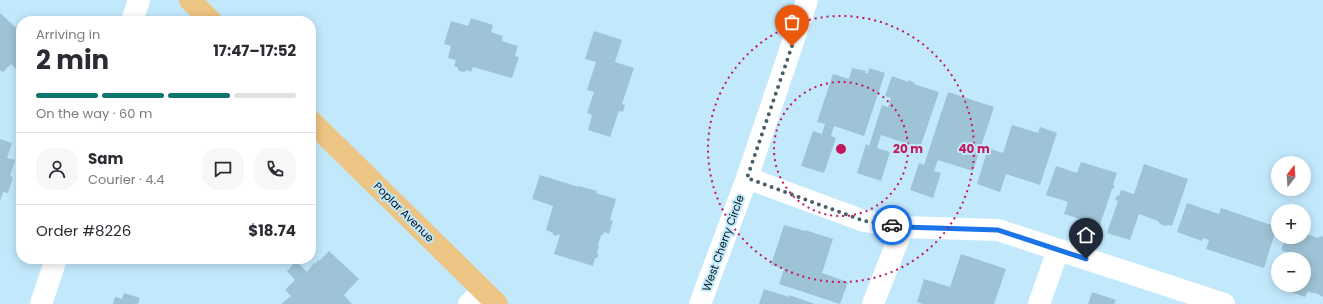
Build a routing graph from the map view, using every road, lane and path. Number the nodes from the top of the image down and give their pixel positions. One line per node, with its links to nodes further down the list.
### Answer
1 (139, 0): 4 (street)
2 (190, 0): 5 (main road)
3 (807, 0): 7 (street, West Cherry Circle)
4 (134, 16)
5 (206, 16)
6 (316, 125): 11 (main road, Poplar Avenue)
7 (747, 178): 8 (street); 13 (street, West Cherry Circle)
8 (903, 227): 9 (street); 14 (street)
9 (1058, 250): 15 (street); 16 (street)
10 (54, 264): 12 (street)
11 (483, 300)
12 (41, 304)
13 (700, 304)
14 (873, 304)
15 (1039, 304)
16 (1224, 304)

